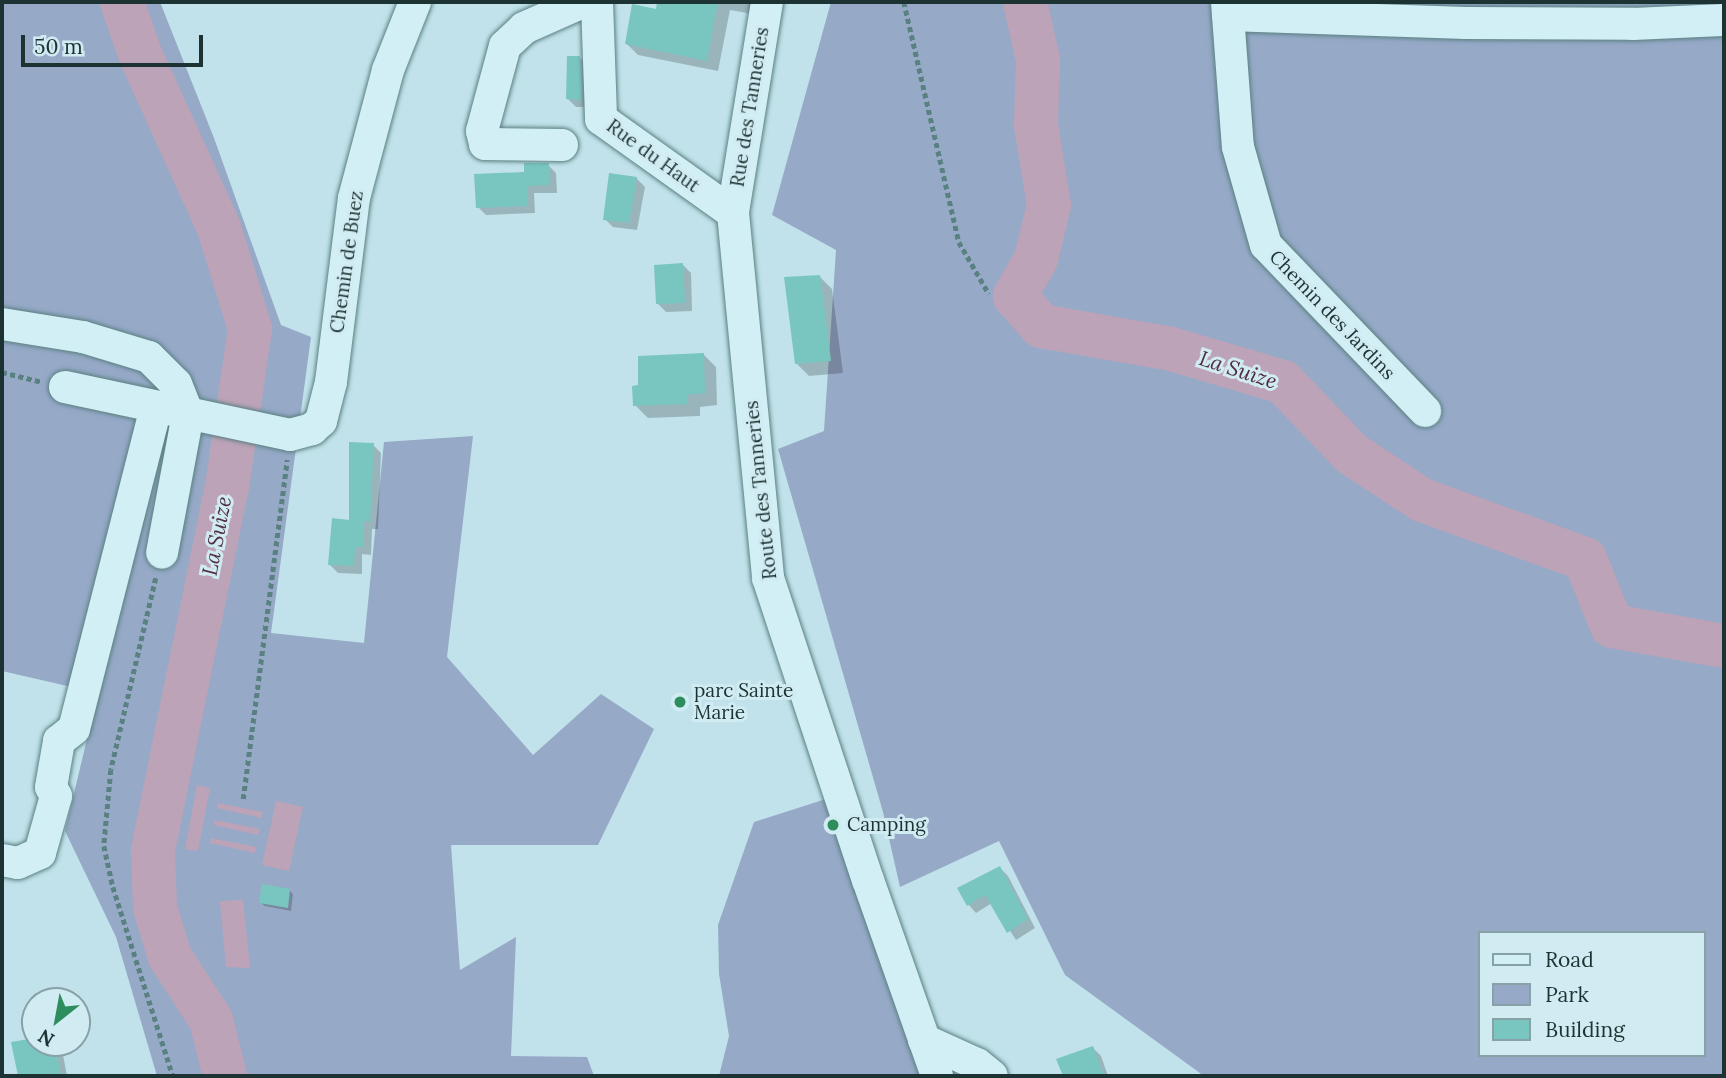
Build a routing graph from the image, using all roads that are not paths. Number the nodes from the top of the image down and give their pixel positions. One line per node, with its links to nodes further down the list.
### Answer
1 (415, 2): 13 (street, Chemin de Buez)
2 (583, 2): 7 (street)
3 (597, 2): 8 (street, Rue du Haut)
4 (767, 2): 8 (street, Rue des Tanneries)
5 (1228, 8): 6 (street); 12 (street, Chemin des Jardins)
6 (1724, 20)
7 (562, 145)
8 (733, 213): 16 (street, Route des Tanneries)
9 (2, 324): 13 (street)
10 (65, 387): 11 (street)
11 (156, 407): 13 (street); 15 (street)
12 (1425, 411)
13 (203, 417): 14 (street)
14 (162, 553)
15 (2, 859)
16 (924, 1040): 17 (street, Route des Tanneries); 18 (street)
17 (937, 1076)
18 (992, 1076)

